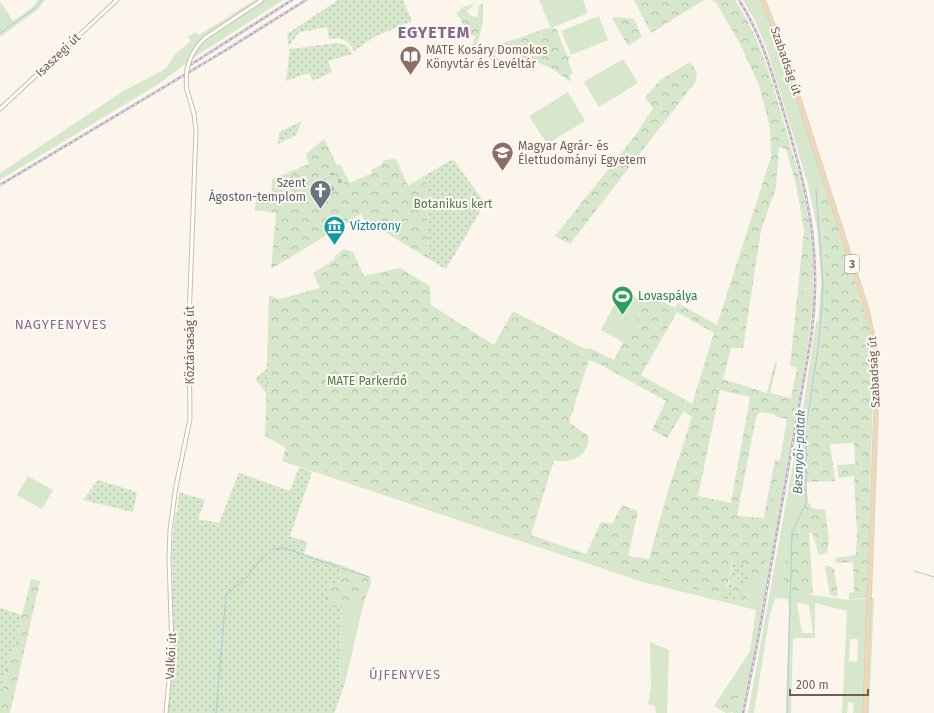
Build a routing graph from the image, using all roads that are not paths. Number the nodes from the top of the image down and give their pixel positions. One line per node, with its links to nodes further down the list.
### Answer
1 (117, 0): 4 (main road, Isaszegi út)
2 (262, 0): 5 (main road, Köztársaság út, bridge)
3 (763, 0): 7 (main road, Szabadság út / 3)
4 (0, 110)
5 (171, 598): 6 (main road, Valkói út)
6 (166, 713)
7 (865, 713)

